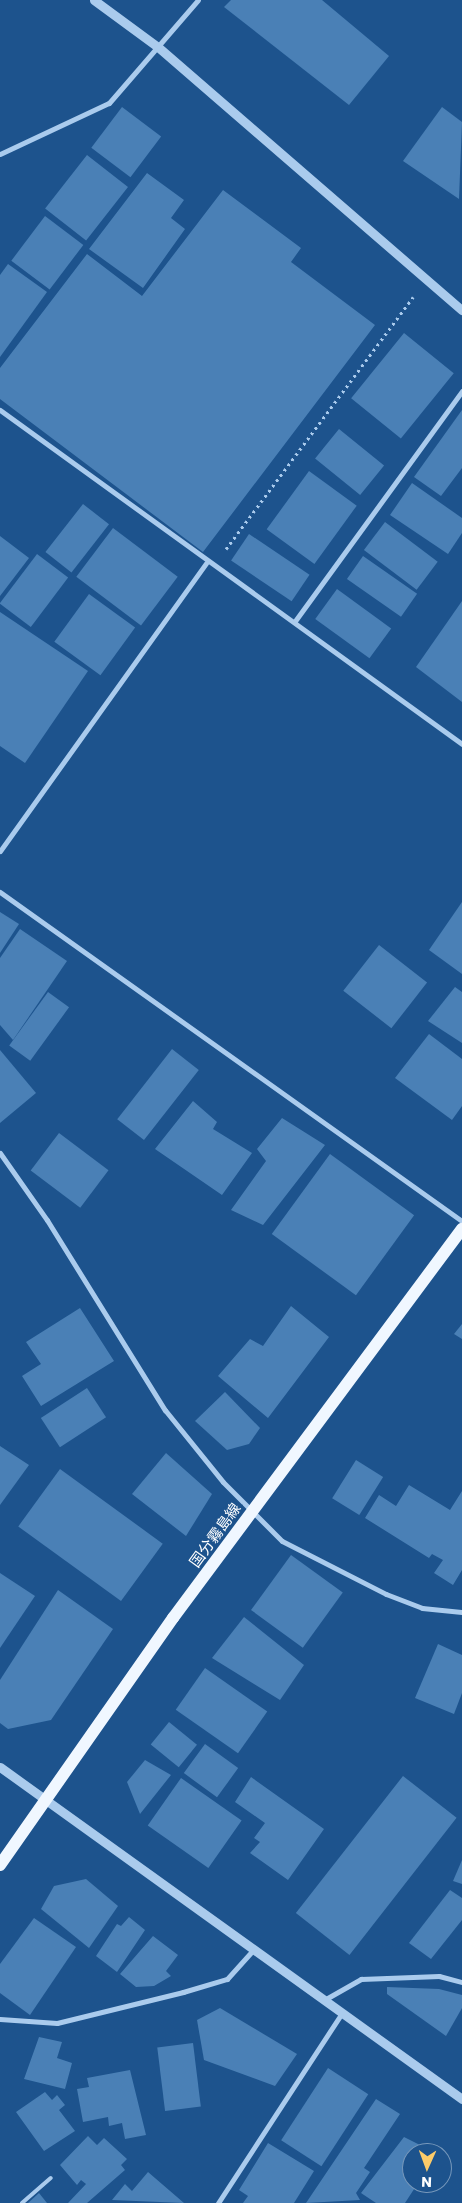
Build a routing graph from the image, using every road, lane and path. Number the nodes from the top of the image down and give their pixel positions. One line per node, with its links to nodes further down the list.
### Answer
1 (94, 0): 3 (street)
2 (198, 0): 3 (street)
3 (158, 47): 4 (street); 5 (street)
4 (0, 154)
5 (426, 279): 6 (street); 9 (path)
6 (462, 310)
7 (462, 392): 10 (street)
8 (0, 410): 9 (street)
9 (206, 563): 10 (street); 12 (street)
10 (295, 621): 11 (street)
11 (462, 744)
12 (0, 851)
13 (0, 892): 15 (street)
14 (0, 1153): 17 (street)
15 (462, 1221)
16 (462, 1229): 17 (main road, 国分霧島線)
17 (253, 1511): 18 (street); 20 (main road, 国分霧島線)
18 (462, 1612)
19 (0, 1767): 20 (street)
20 (44, 1799): 21 (main road, 国分霧島線); 22 (street)
21 (0, 1865)
22 (253, 1950): 24 (street); 26 (street)
23 (462, 1982): 24 (street)
24 (323, 2001): 25 (street)
25 (341, 2014): 27 (street); 30 (street)
26 (0, 2019)
27 (462, 2099)
28 (50, 2178): 29 (lane)
29 (22, 2203)
30 (218, 2203)

